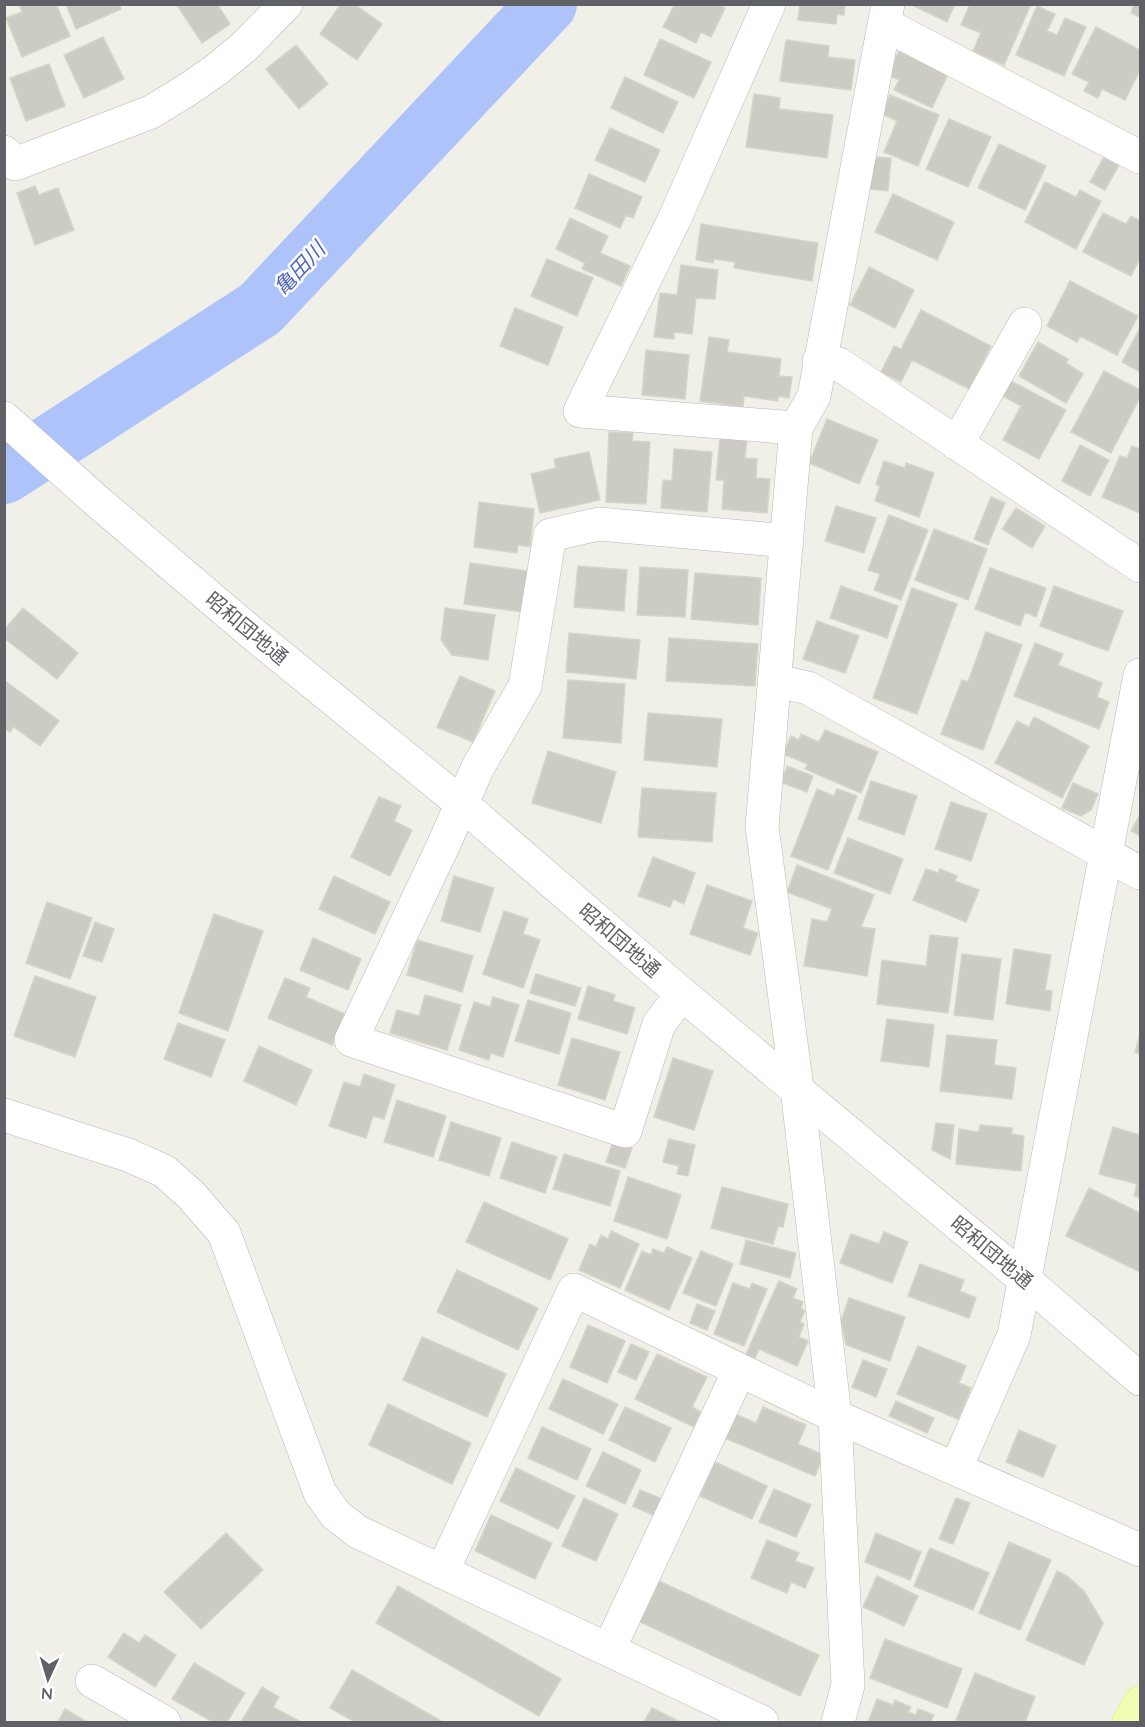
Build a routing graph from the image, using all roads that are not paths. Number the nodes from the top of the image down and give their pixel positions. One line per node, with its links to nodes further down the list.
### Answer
1 (286, 4): 4 (street)
2 (769, 4): 9 (street)
3 (886, 14): 5 (street); 7 (street)
4 (4, 152)
5 (1140, 157)
6 (1025, 324): 10 (street)
7 (819, 361): 9 (street); 10 (street)
8 (4, 418): 15 (street, 昭和団地通)
9 (796, 428): 11 (street)
10 (957, 444): 12 (street)
11 (787, 541): 14 (street); 15 (street)
12 (1140, 566)
13 (1140, 675): 16 (street)
14 (776, 681): 16 (street); 19 (street)
15 (462, 804): 18 (street, 昭和団地通); 18 (street)
16 (1106, 855): 17 (street); 21 (street)
17 (1140, 873)
18 (682, 994): 19 (street, 昭和団地通)
19 (797, 1088): 21 (street, 昭和団地通); 24 (street)
20 (4, 1115): 27 (street)
21 (1024, 1279): 23 (street, 昭和団地通); 25 (street)
22 (739, 1371): 24 (street); 27 (street); 28 (street)
23 (1140, 1379)
24 (835, 1416): 25 (street); 33 (street)
25 (956, 1468): 26 (street)
26 (1140, 1550)
27 (442, 1572): 28 (street)
28 (609, 1649): 32 (street)
29 (92, 1682): 31 (street)
30 (1140, 1702): 34 (main road)
31 (164, 1722)
32 (762, 1722)
33 (838, 1722)
34 (1129, 1722)

